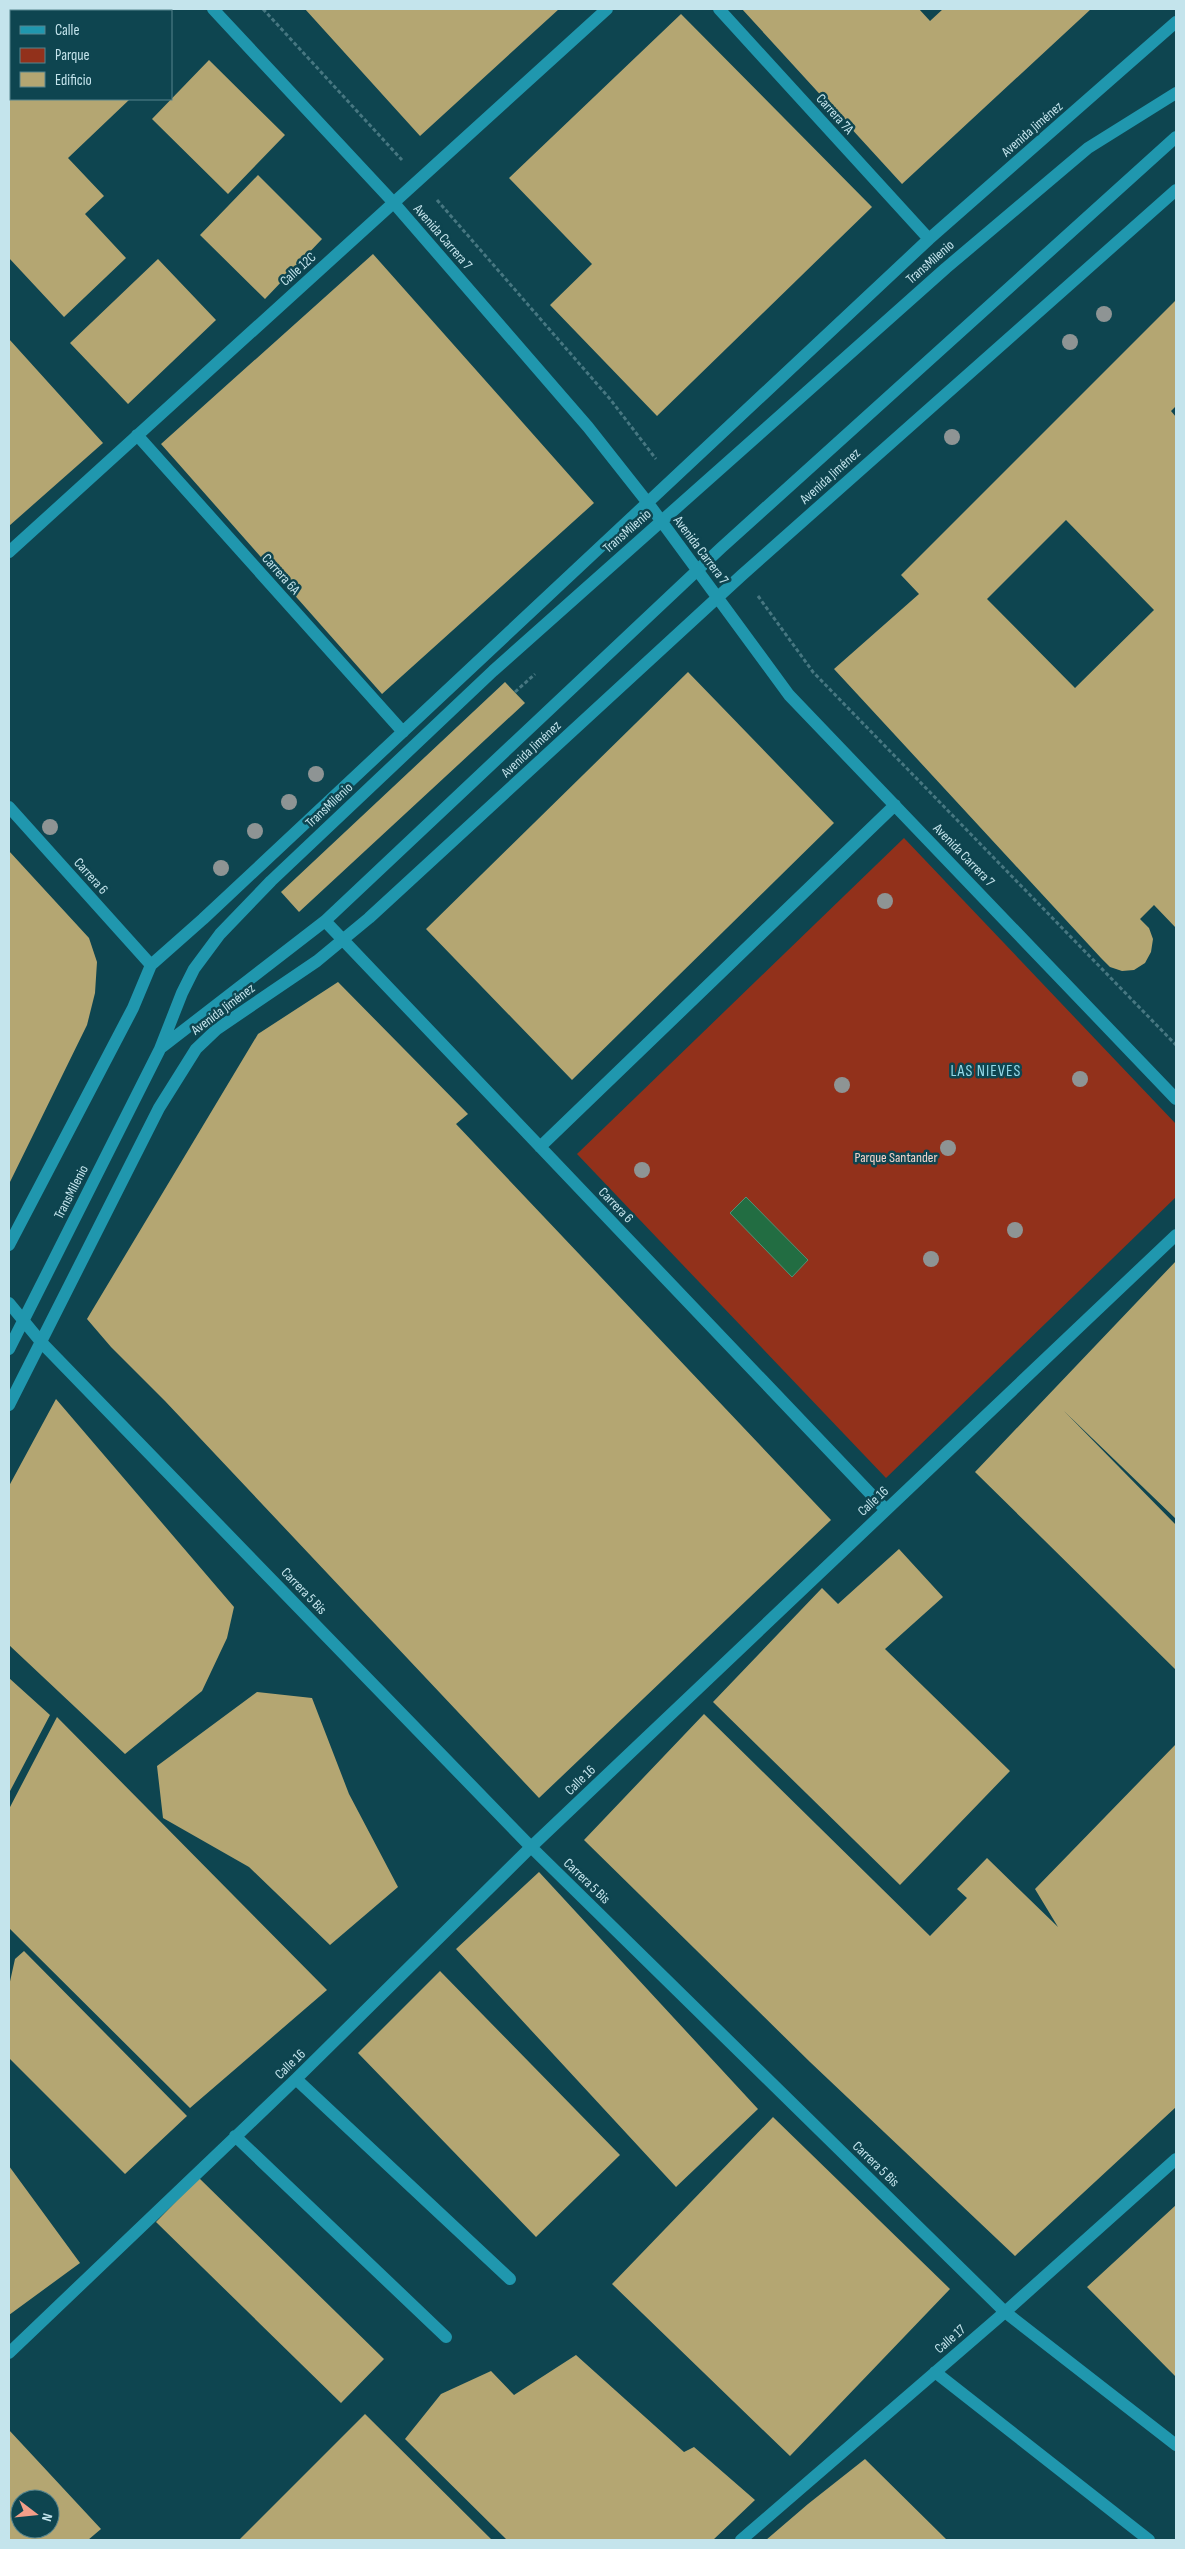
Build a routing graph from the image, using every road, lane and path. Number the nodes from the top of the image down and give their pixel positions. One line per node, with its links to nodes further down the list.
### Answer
1 (213, 9): 8 (street, Avenida Carrera 7)
2 (607, 9): 8 (street, Calle 12C)
3 (719, 9): 9 (street, Carrera 7A)
4 (1176, 22): 9 (street, Avenida Jiménez)
5 (1176, 93): 12 (street, TransMilenio)
6 (1176, 137): 14 (street, TransMilenio)
7 (1176, 190): 15 (street, Avenida Jiménez)
8 (394, 202): 10 (street, Calle 12C); 11 (street, Avenida Carrera 7)
9 (929, 239): 11 (street, Avenida Jiménez)
10 (137, 435): 13 (street, Calle 12C); 16 (street, Carrera 6A)
11 (648, 503): 12 (street, Avenida Carrera 7); 16 (street, Avenida Jiménez)
12 (660, 522): 14 (street, Avenida Carrera 7); 22 (street, TransMilenio)
13 (9, 552)
14 (697, 570): 15 (street, Avenida Carrera 7); 19 (street, TransMilenio)
15 (718, 598): 17 (street, Avenida Carrera 7); 20 (street, Avenida Jiménez)
16 (403, 732): 21 (street, Avenida Jiménez)
17 (895, 804): 23 (street, Avenida Carrera 7); 24 (street)
18 (9, 807): 21 (street, Carrera 6)
19 (324, 921): 20 (street, Carrera 6); 22 (street, TransMilenio)
20 (343, 939): 24 (street, Carrera 6); 29 (street, Avenida Jiménez)
21 (151, 964): 26 (street, Avenida Jiménez)
22 (160, 1049): 28 (street, TransMilenio)
23 (1176, 1099)
24 (540, 1146): 32 (street, Carrera 6)
25 (1176, 1235): 32 (street, Calle 16)
26 (9, 1245)
27 (9, 1303): 28 (street, Carrera 5 Bis)
28 (24, 1321): 29 (street, Carrera 5 Bis); 30 (street, TransMilenio)
29 (41, 1342): 31 (street, Avenida Jiménez); 33 (street, Carrera 5 Bis)
30 (9, 1349)
31 (9, 1406)
32 (886, 1510): 33 (street, Calle 16)
33 (531, 1847): 34 (street, Calle 16); 38 (street, Carrera 5 Bis)
34 (296, 2079): 35 (street, Calle 16); 37 (street)
35 (235, 2136): 39 (street); 40 (street, Calle 16)
36 (1176, 2159): 38 (street, Calle 17)
37 (510, 2279)
38 (1005, 2312): 41 (street, Calle 17); 42 (street, Carrera 5 Bis)
39 (446, 2337)
40 (9, 2353)
41 (935, 2372): 43 (street, Calle 17); 44 (street)
42 (1176, 2445)
43 (741, 2540)
44 (1149, 2540)

